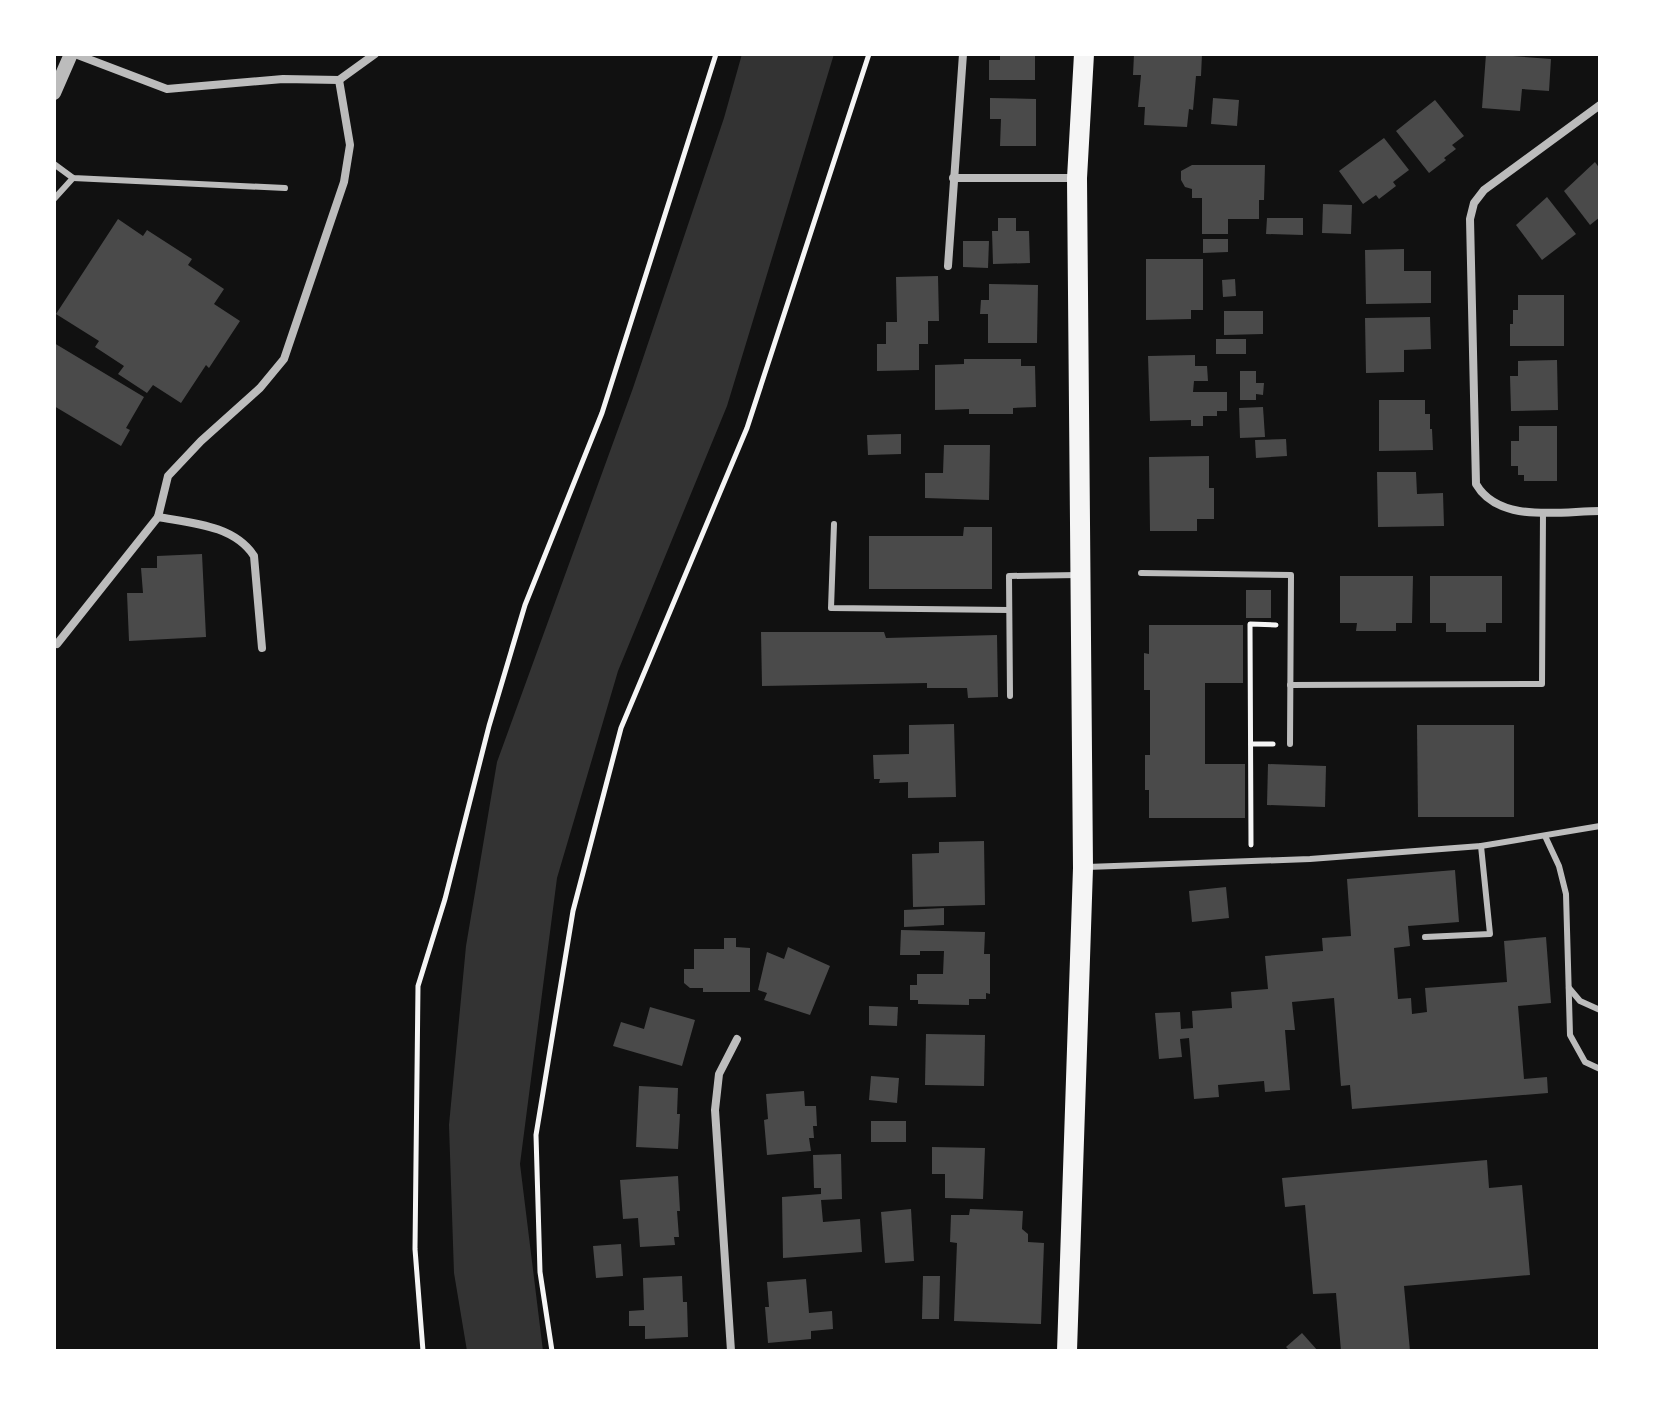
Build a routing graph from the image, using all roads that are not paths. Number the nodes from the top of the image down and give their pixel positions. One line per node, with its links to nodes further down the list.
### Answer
1 (73, 54): 5 (street); 6 (street)
2 (375, 54): 5 (street)
3 (963, 54): 10 (street)
4 (1084, 54): 11 (main road)
5 (339, 80): 17 (street)
6 (54, 93)
7 (1600, 105): 16 (street)
8 (54, 164): 9 (lane)
9 (73, 178): 12 (lane); 13 (lane)
10 (953, 178): 11 (street); 14 (street)
11 (1077, 178): 20 (main road)
12 (285, 188)
13 (54, 199)
14 (948, 266)
15 (1600, 511): 16 (street)
16 (1543, 512): 24 (lane)
17 (158, 517): 22 (street); 23 (street)
18 (834, 524): 21 (lane)
19 (1141, 573): 24 (lane)
20 (1082, 575): 21 (lane); 30 (main road)
21 (1009, 610): 25 (lane)
22 (57, 644)
23 (262, 648)
24 (1290, 685): 26 (lane)
25 (1010, 696)
26 (1290, 744)
27 (1600, 826): 28 (lane)
28 (1545, 836): 29 (lane); 32 (lane)
29 (1481, 846): 30 (lane); 31 (lane)
30 (1083, 868): 37 (main road)
31 (1425, 937)
32 (1569, 988): 33 (lane); 35 (lane)
33 (1600, 1010)
34 (737, 1039): 36 (street)
35 (1600, 1069)
36 (731, 1351)
37 (1067, 1351)

